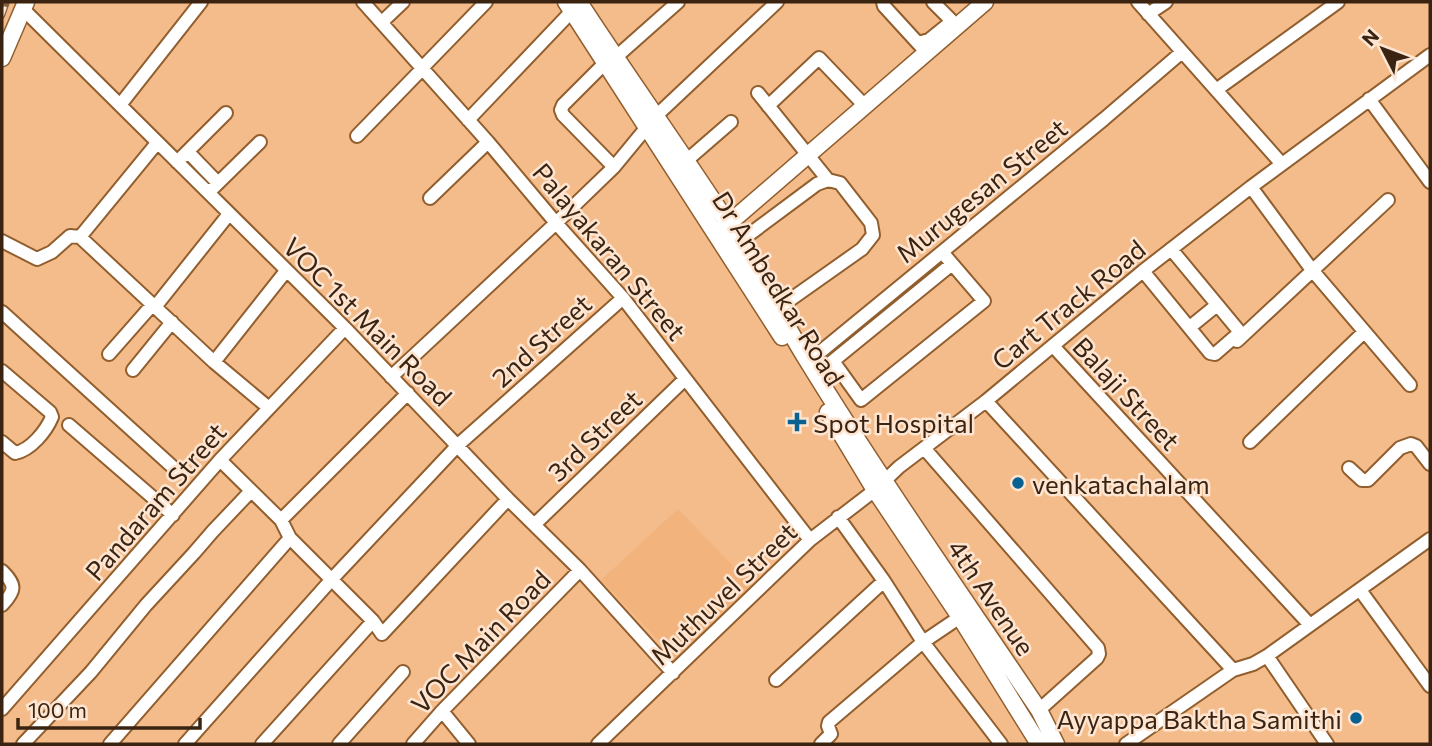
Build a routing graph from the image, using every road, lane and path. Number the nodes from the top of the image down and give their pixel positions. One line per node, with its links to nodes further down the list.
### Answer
1 (201, 2): 26 (street)
2 (363, 2): 16 (street, Palayakaran Street)
3 (403, 2): 16 (street)
4 (485, 2): 22 (street)
5 (678, 2): 21 (street)
6 (883, 2): 17 (street)
7 (933, 2): 17 (street)
8 (985, 2): 17 (main road)
9 (1138, 2): 15 (street)
10 (1166, 2): 15 (street)
11 (1338, 2): 23 (street)
12 (771, 4): 31 (street)
13 (572, 5): 21 (main road, Dr Ambedkar Road); 30 (street)
14 (24, 6): 20 (main road); 26 (street, VOC 1st Main Road)
15 (1148, 14): 18 (street)
16 (382, 22): 22 (street, Palayakaran Street)
17 (922, 48): 28 (main road)
18 (1182, 52): 23 (street); 56 (street, Murugesan Street)
19 (1430, 55): 25 (street, Cart Track Road)
20 (2, 58)
21 (610, 60): 31 (main road, Dr Ambedkar Road); 42 (street)
22 (423, 68): 30 (street, Palayakaran Street); 33 (street)
23 (1216, 90): 41 (street)
24 (758, 93): 27 (street)
25 (1369, 99): 41 (street, Cart Track Road); 44 (street)
26 (120, 105): 36 (street, VOC 1st Main Road)
27 (768, 106): 28 (street); 38 (street)
28 (865, 106): 38 (main road)
29 (226, 113): 37 (street)
30 (468, 120): 35 (street, Palayakaran Street)
31 (652, 122): 39 (main road, Dr Ambedkar Road); 42 (street); 51 (main road, Dr Ambedkar Road)
32 (731, 122): 39 (street)
33 (357, 136)
34 (260, 142): 46 (street)
35 (488, 142): 47 (street); 50 (street, Palayakaran Street)
36 (157, 143): 40 (street, VOC 1st Main Road); 52 (street)
37 (188, 152): 40 (street); 46 (street)
38 (807, 156): 43 (street); 51 (main road)
39 (686, 161): 51 (main road, Dr Ambedkar Road)
40 (177, 162): 46 (street, VOC 1st Main Road)
41 (1281, 163): 45 (street, Cart Track Road)
42 (614, 167): 50 (street)
43 (828, 180): 54 (street); 64 (street)
44 (1430, 182)
45 (1251, 187): 55 (street, Cart Track Road); 60 (street)
46 (214, 188): 49 (street, VOC 1st Main Road)
47 (430, 198)
48 (1388, 200): 60 (street)
49 (229, 214): 58 (street, VOC 1st Main Road); 63 (street)
50 (556, 223): 61 (street, Palayakaran Street); 78 (street)
51 (722, 230): 54 (main road, Dr Ambedkar Road); 93 (main road, Dr Ambedkar Road)
52 (80, 237): 53 (street); 63 (street)
53 (2, 241)
54 (739, 242): 64 (main road, Dr Ambedkar Road)
55 (1171, 249): 59 (street, Cart Track Road); 62 (street)
56 (942, 252): 57 (street); 75 (street, Murugesan Street)
57 (952, 264): 73 (street); 73 (street)
58 (286, 271): 68 (street, VOC 1st Main Road); 74 (street)
59 (1143, 271): 67 (street); 70 (street, Cart Track Road)
60 (1312, 271): 69 (street); 72 (street)
61 (623, 298): 79 (street, Palayakaran Street); 87 (street, 2nd Street)
62 (1217, 304): 67 (street); 67 (street)
63 (154, 305): 66 (street); 71 (street)
64 (777, 309): 75 (main road, Dr Ambedkar Road)
65 (2, 312): 92 (street)
66 (172, 322): 74 (street); 76 (street)
67 (1189, 327)
68 (345, 328): 78 (street, VOC 1st Main Road); 83 (street, Pandaram Street)
69 (1364, 332): 80 (street); 86 (street)
70 (1053, 346): 82 (street, Cart Track Road); 111 (street, Balaji Street)
71 (109, 354)
72 (1220, 357)
73 (833, 361): 75 (street)
74 (214, 362): 83 (street)
75 (812, 368): 93 (main road, Dr Ambedkar Road)
76 (133, 370)
77 (2, 371): 85 (street)
78 (391, 377): 81 (street, VOC 1st Main Road)
79 (685, 379): 99 (street, 3rd Street); 102 (street, Palayakaran Street)
80 (1409, 385)
81 (408, 393): 87 (street, VOC 1st Main Road); 98 (street)
82 (986, 401): 88 (street, Cart Track Road); 114 (street)
83 (269, 408): 89 (street, Pandaram Street)
84 (69, 425): 96 (street)
85 (2, 442)
86 (1250, 442)
87 (458, 445): 95 (street, VOC 1st Main Road); 105 (street, 2nd Street)
88 (924, 448): 93 (street, Cart Track Road); 120 (street)
89 (220, 460): 94 (street); 96 (street, Pandaram Street)
90 (1430, 464): 91 (street)
91 (1349, 468)
92 (176, 470)
93 (880, 485): 97 (street, Muthuvel Street); 109 (main road, Dr Ambedkar Road); 120 (main road, 4th Avenue)
94 (251, 491): 98 (street); 123 (street)
95 (508, 499): 99 (street, VOC 1st Main Road); 110 (street)
96 (173, 515): 119 (street, Pandaram Street)
97 (838, 517): 102 (street, Muthuvel Street); 106 (street)
98 (281, 520): 100 (street)
99 (536, 524): 103 (street, VOC 1st Main Road)
100 (289, 538): 105 (street); 124 (street)
101 (1430, 539): 107 (street)
102 (810, 540): 116 (street, Muthuvel Street)
103 (580, 570): 116 (street, VOC 1st Main Road); 121 (street, VOC Main Road)
104 (2, 571): 108 (street)
105 (332, 579): 110 (street); 125 (street, 2nd Street)
106 (884, 581): 112 (street); 117 (street)
107 (1360, 590): 111 (street); 118 (street)
108 (2, 605)
109 (960, 617): 112 (street); 133 (main road, Dr Ambedkar Road)
110 (373, 621): 126 (street)
111 (1310, 625): 113 (street)
112 (923, 642): 122 (street); 132 (street)
113 (1267, 656): 114 (street); 136 (street)
114 (1233, 670): 135 (street)
115 (403, 672): 127 (street)
116 (673, 673): 130 (street, Muthuvel Street)
117 (776, 680)
118 (1430, 686)
119 (2, 709)
120 (1039, 710): 134 (main road, 4th Avenue)
121 (442, 711): 128 (street, VOC Main Road); 129 (street)
122 (835, 739): 131 (street)
123 (23, 744)
124 (110, 744)
125 (185, 744)
126 (262, 744)
127 (339, 744)
128 (413, 744)
129 (469, 744)
130 (598, 744)
131 (821, 744)
132 (1001, 744)
133 (1039, 744)
134 (1056, 744)
135 (1126, 744)
136 (1327, 744)

